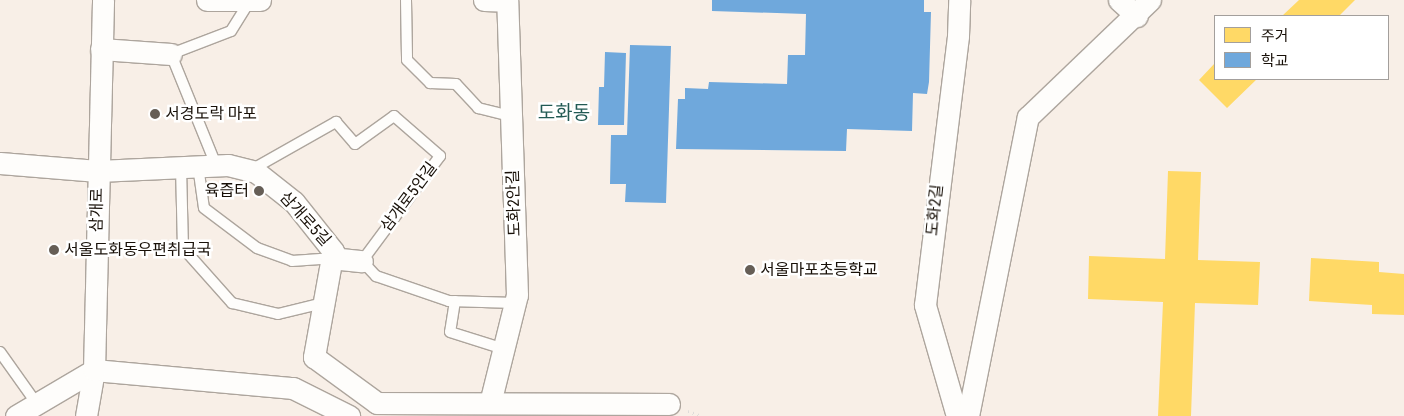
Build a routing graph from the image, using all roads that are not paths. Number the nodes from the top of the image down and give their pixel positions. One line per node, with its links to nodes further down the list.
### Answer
1 (103, 0): 10 (street, 삼개로)
2 (208, 0): 7 (street)
3 (406, 0): 12 (lane)
4 (484, 0): 8 (street)
5 (959, 0): 31 (street, 도화2길)
6 (1119, 0): 9 (street)
7 (254, 1): 11 (lane)
8 (507, 1): 12 (street, 도화2안길)
9 (1144, 8): 32 (street)
10 (101, 49): 11 (street); 15 (street, 삼개로)
11 (171, 54): 14 (lane, 삼개로5길)
12 (511, 116): 21 (street, 도화2안길)
13 (0, 162): 15 (street, 삼개로5길)
14 (198, 166): 15 (street, 삼개로5길); 16 (street, 삼개로5길); 17 (lane, 삼개로5길); 20 (lane, 삼개로5길)
15 (98, 170): 24 (street, 삼개로)
16 (250, 170): 17 (street, 삼개로5길); 18 (lane, 삼개로5안길)
17 (331, 258): 18 (street); 20 (street, 삼개로5길)
18 (362, 260): 19 (lane)
19 (455, 301): 21 (lane); 22 (lane)
20 (324, 303): 25 (street, 삼개로5길)
21 (515, 304): 22 (street, 도화2안길)
22 (504, 349): 25 (street, 도화2안길)
23 (0, 352): 26 (lane)
24 (94, 370): 26 (street); 29 (street, 삼개로); 30 (street)
25 (490, 403): 27 (street, 삼개로5길)
26 (37, 404): 28 (street)
27 (669, 404)
28 (16, 416)
29 (86, 416)
30 (349, 416)
31 (957, 416)
32 (968, 416)

